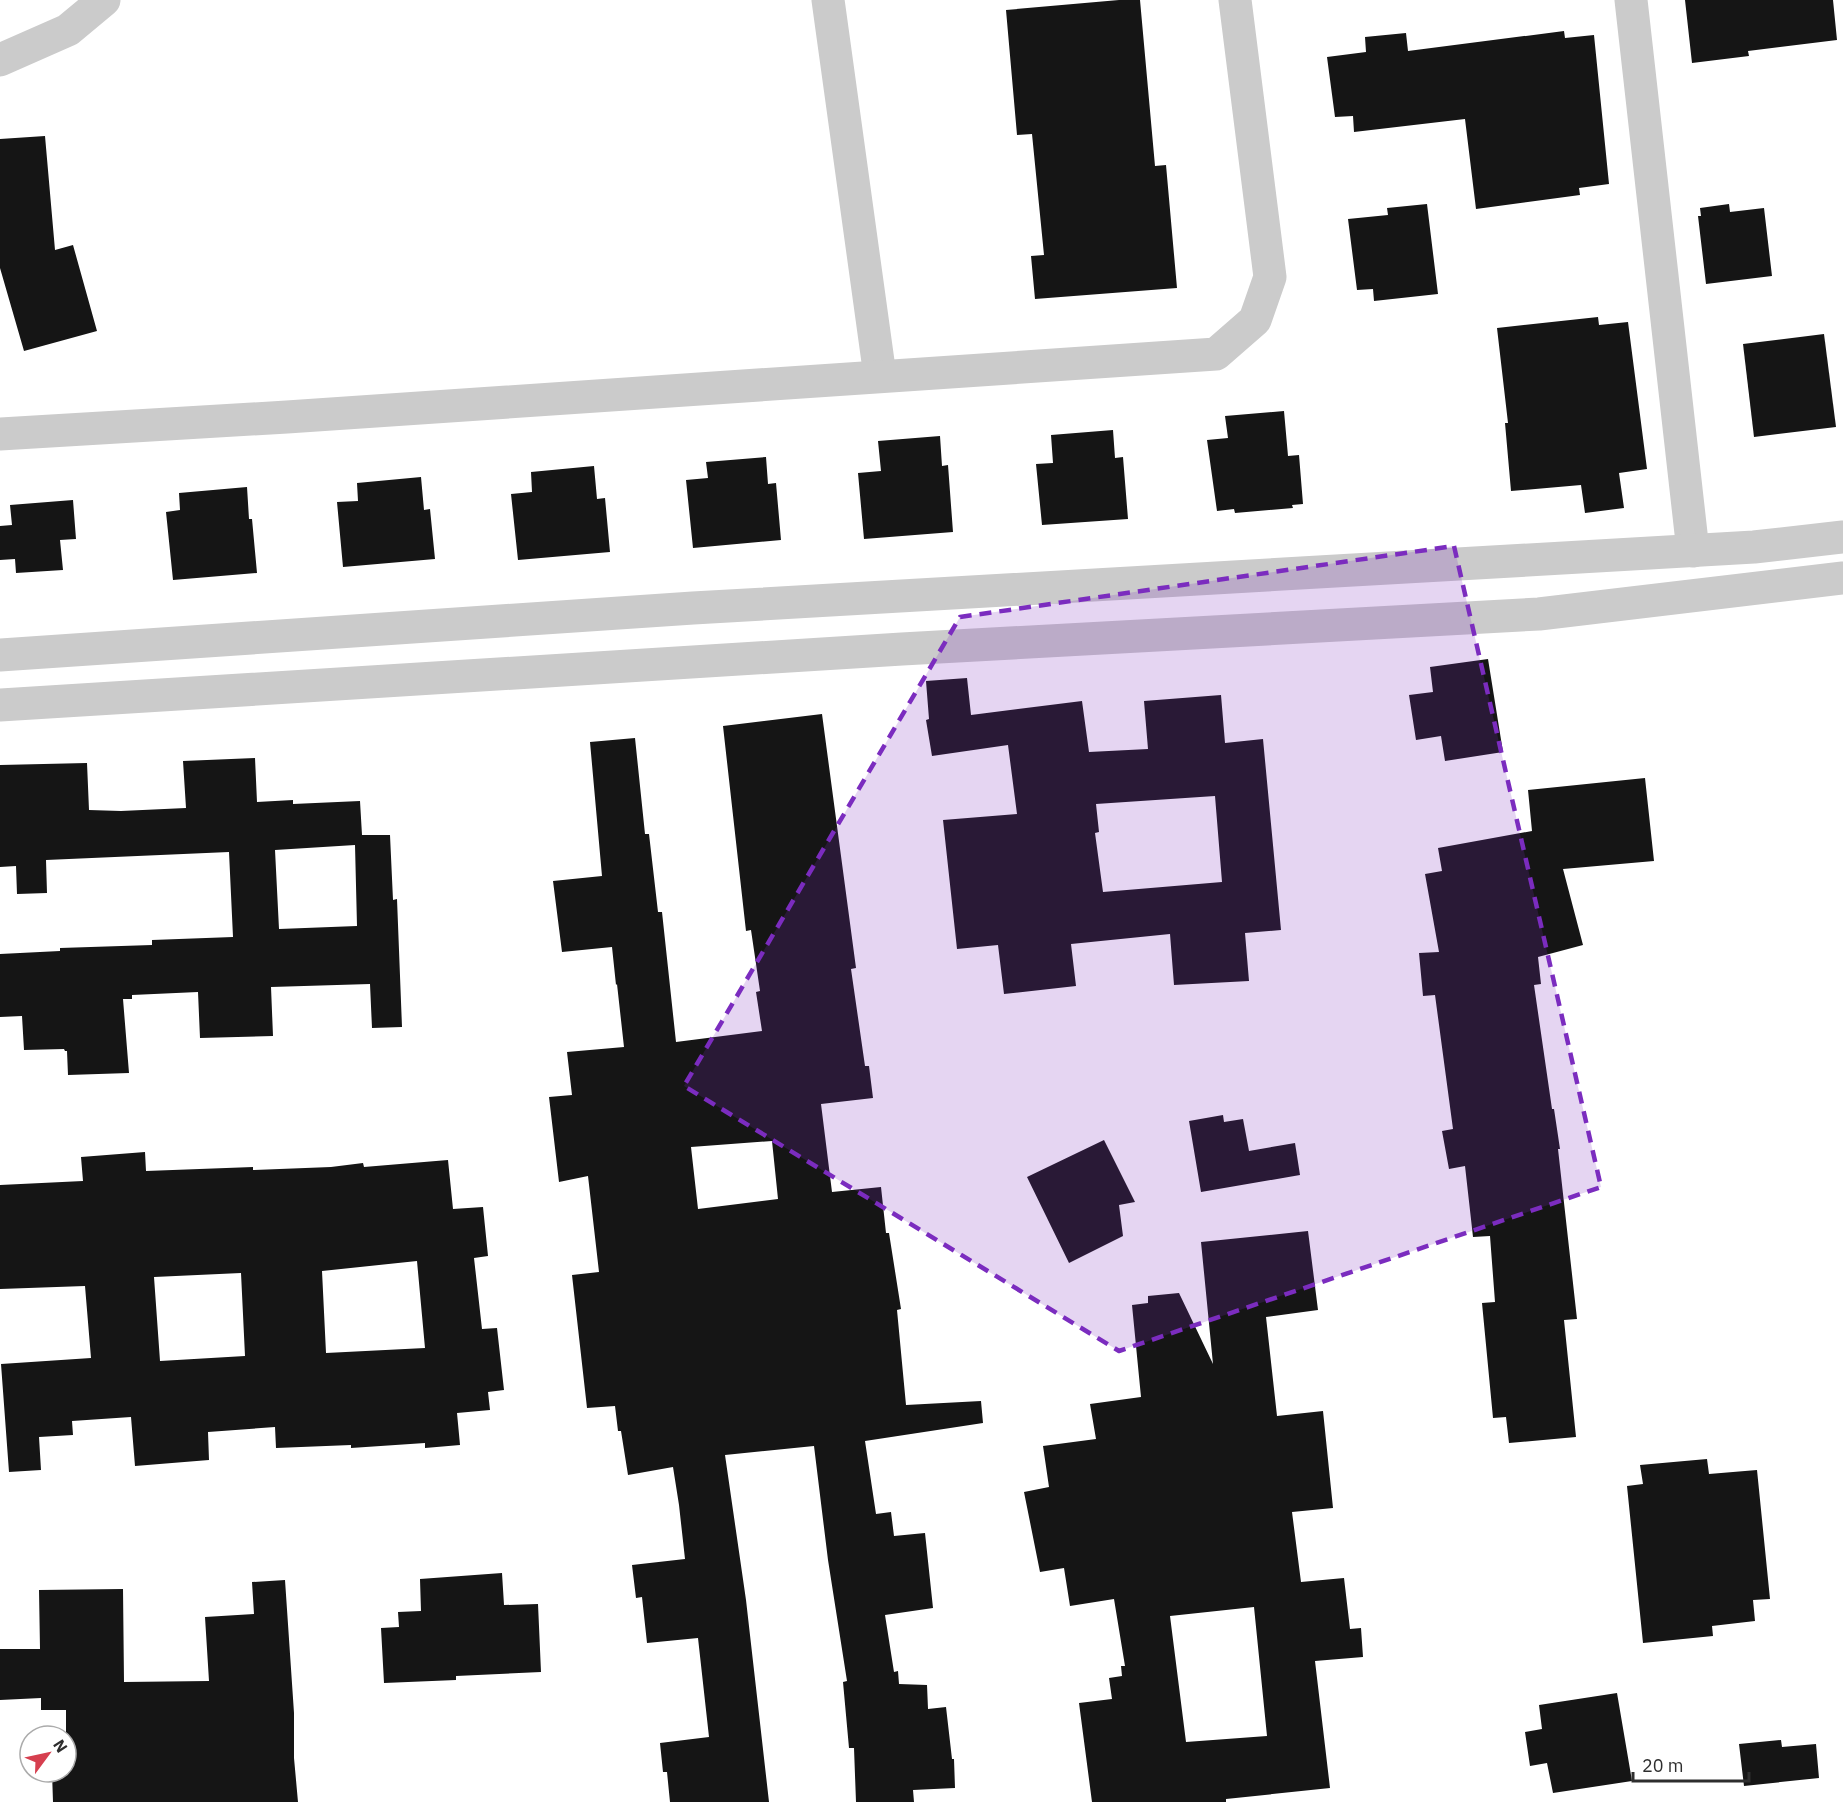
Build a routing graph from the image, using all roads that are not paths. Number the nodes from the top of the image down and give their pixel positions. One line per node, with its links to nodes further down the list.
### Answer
1 (104, 0): 5 (street)
2 (828, 0): 6 (street)
3 (1235, 0): 6 (street)
4 (1631, 0): 9 (street)
5 (0, 60)
6 (880, 376): 7 (street)
7 (0, 434)
8 (1843, 537): 9 (street)
9 (1692, 551): 11 (street)
10 (1843, 578): 12 (street)
11 (0, 655)
12 (0, 705)

